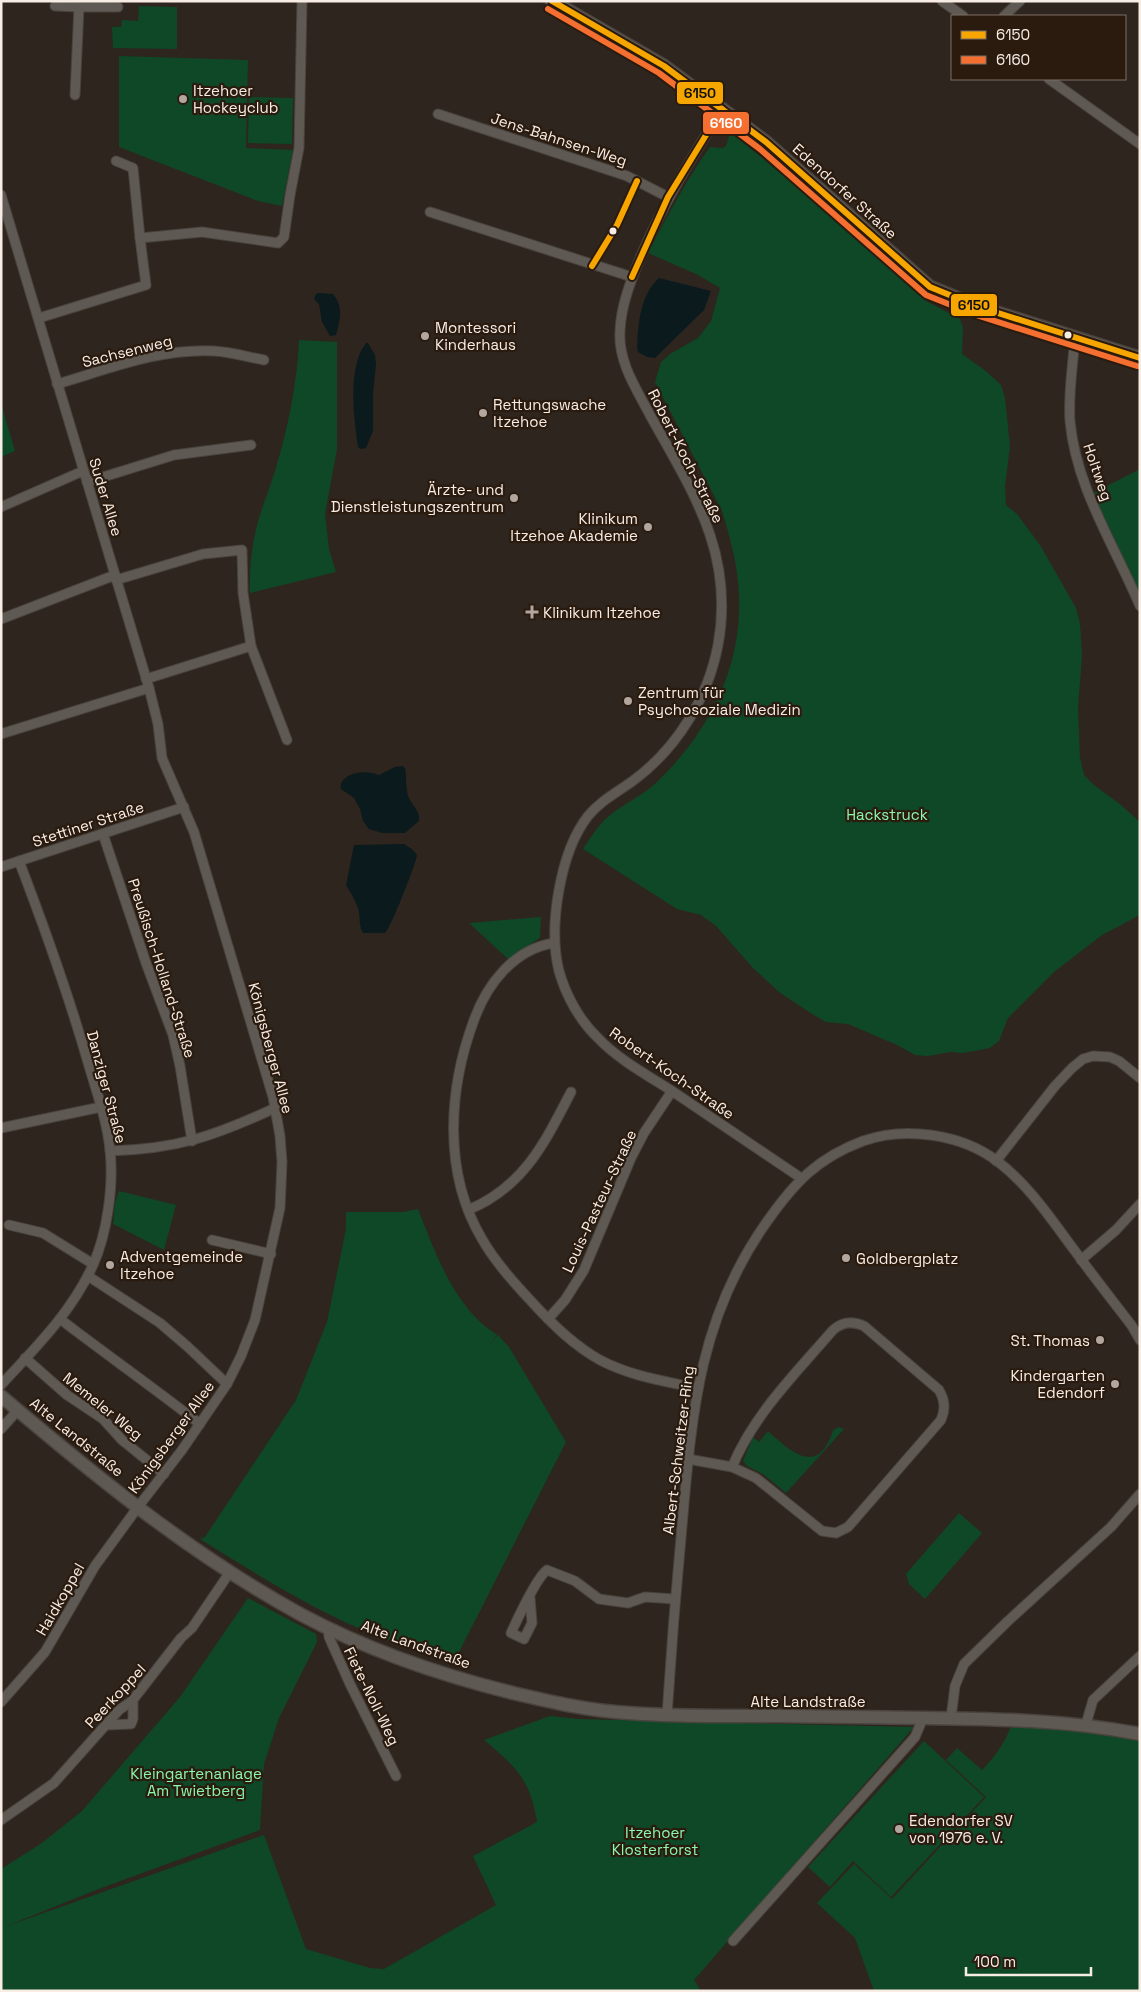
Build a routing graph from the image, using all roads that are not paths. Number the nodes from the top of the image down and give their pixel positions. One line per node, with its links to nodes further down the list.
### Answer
1 (302, 1): 19 (street)
2 (552, 1): 12 (street, Edendorfer Straße)
3 (942, 1): 8 (street)
4 (1020, 1): 9 (street)
5 (55, 6): 6 (street)
6 (79, 7): 7 (street); 11 (street)
7 (118, 7)
8 (962, 15)
9 (1005, 15)
10 (1050, 80): 14 (street)
11 (76, 96)
12 (722, 108): 17 (street, Robert-Koch-Straße); 22 (street, Edendorfer Straße)
13 (438, 114): 17 (street, Jens-Bahnsen-Weg)
14 (1140, 144)
15 (116, 161): 19 (street)
16 (1, 195): 21 (street, Suder Allee)
17 (668, 197): 20 (street, Robert-Koch-Straße)
18 (430, 212): 20 (street)
19 (140, 238): 21 (street)
20 (632, 277): 41 (street, Robert-Koch-Straße)
21 (39, 318): 25 (street, Suder Allee)
22 (1075, 337): 23 (street, Edendorfer Straße); 31 (street, Holtweg)
23 (1140, 358)
24 (264, 360): 25 (street, Sachsenweg)
25 (57, 384): 27 (street, Suder Allee)
26 (251, 444): 28 (street)
27 (83, 471): 28 (street, Suder Allee); 29 (street)
28 (87, 482): 30 (street, Suder Allee)
29 (1, 507)
30 (116, 578): 32 (street); 33 (street); 34 (street, Suder Allee)
31 (1140, 606)
32 (1, 619)
33 (252, 646): 34 (street); 36 (street)
34 (148, 684): 35 (street); 37 (street, Suder Allee)
35 (1, 734)
36 (287, 740)
37 (184, 807): 38 (street, Stettiner Straße); 46 (street, Königsberger Allee)
38 (103, 834): 39 (street, Stettiner Straße); 48 (street, Preußisch-Holland-Straße)
39 (19, 861): 40 (street, Stettiner Straße); 45 (street, Danziger Straße)
40 (1, 867)
41 (554, 943): 43 (street, Robert-Koch-Straße); 53 (street)
42 (1140, 1078): 50 (street)
43 (672, 1091): 51 (street, Robert-Koch-Straße); 61 (street, Louis-Pasteur-Straße)
44 (571, 1092): 53 (street)
45 (101, 1107): 47 (street); 49 (street, Danziger Straße)
46 (275, 1108): 48 (street); 56 (street, Königsberger Allee)
47 (1, 1128)
48 (192, 1141): 49 (street)
49 (110, 1151): 58 (street, Danziger Straße)
50 (996, 1161): 51 (street, Albert-Schweitzer-Ring); 57 (street, Albert-Schweitzer-Ring)
51 (801, 1178): 66 (street, Albert-Schweitzer-Ring)
52 (1140, 1204): 57 (street)
53 (468, 1210): 61 (street)
54 (9, 1225): 58 (street)
55 (212, 1240): 56 (street)
56 (271, 1254): 64 (street, Königsberger Allee)
57 (1082, 1260): 62 (street, Albert-Schweitzer-Ring)
58 (93, 1264): 59 (street, Danziger Straße)
59 (88, 1276): 60 (street, Danziger Straße); 64 (street)
60 (60, 1319): 63 (street, Danziger Straße); 69 (street)
61 (548, 1319): 66 (street)
62 (1140, 1340)
63 (25, 1358): 65 (street, Danziger Straße); 73 (street, Memeler Weg)
64 (226, 1384): 69 (street, Königsberger Allee)
65 (1, 1385)
66 (697, 1388): 71 (street, Albert-Schweitzer-Ring)
67 (1, 1396): 68 (street, Alte Landstraße)
68 (18, 1410): 70 (street); 75 (street, Alte Landstraße)
69 (200, 1424): 73 (street, Königsberger Allee)
70 (1, 1429)
71 (688, 1459): 72 (street); 78 (street, Albert-Schweitzer-Ring)
72 (732, 1467): 72 (street)
73 (164, 1474): 75 (street, Königsberger Allee)
74 (1140, 1494): 85 (street)
75 (138, 1506): 76 (street, Alte Landstraße); 82 (street, Haidkoppel)
76 (230, 1572): 79 (street, Alte Landstraße); 81 (street, Peerkoppel)
77 (530, 1598): 78 (street)
78 (675, 1599): 83 (street, Albert-Schweitzer-Ring)
79 (328, 1627): 83 (street, Alte Landstraße); 89 (street, Fiete-Noll-Weg)
80 (1140, 1656): 87 (street)
81 (134, 1699): 86 (street, Peerkoppel); 86 (street)
82 (1, 1702)
83 (667, 1715): 84 (street, Alte Landstraße)
84 (923, 1718): 85 (street, Alte Landstraße); 91 (street)
85 (951, 1718): 87 (street, Alte Landstraße)
86 (107, 1724): 90 (street, Peerkoppel)
87 (1086, 1724): 88 (street, Alte Landstraße)
88 (1140, 1734)
89 (396, 1776)
90 (1, 1820)
91 (733, 1941)

